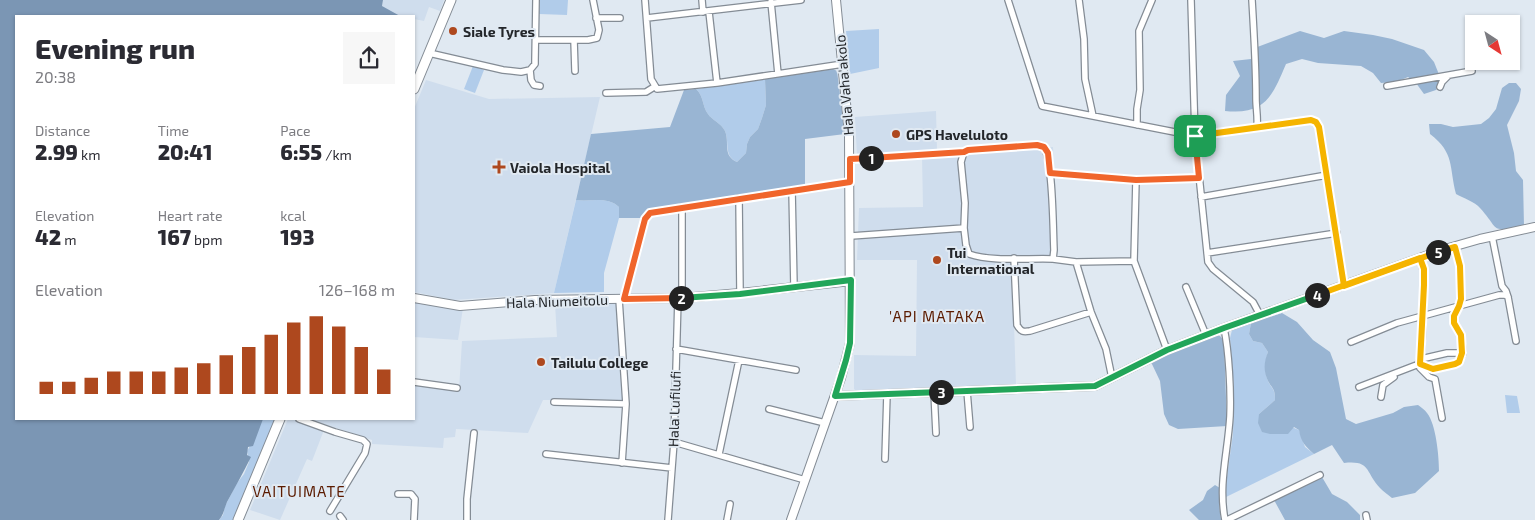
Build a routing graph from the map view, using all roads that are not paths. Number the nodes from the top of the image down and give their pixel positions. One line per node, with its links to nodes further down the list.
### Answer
1 (451, 0): 20 (main road)
2 (536, 0): 18 (street)
3 (593, 0): 15 (street)
4 (645, 0): 17 (street)
5 (702, 0): 14 (street)
6 (801, 0): 13 (street)
7 (836, 0): 21 (street, Hala Vaha'akolo)
8 (1008, 0): 34 (street)
9 (1079, 0): 34 (street)
10 (1152, 0): 35 (street)
11 (1191, 0): 37 (street)
12 (1252, 0): 36 (street)
13 (771, 2): 14 (street); 25 (street)
14 (706, 12): 17 (street); 27 (street)
15 (596, 18): 16 (street); 19 (street)
16 (620, 18)
17 (647, 18): 29 (street)
18 (536, 40): 19 (street); 22 (street)
19 (574, 40): 23 (street)
20 (429, 53): 22 (street); 31 (main road)
21 (843, 64): 25 (street); 39 (street, Hala Vaha'akolo)
22 (530, 70): 28 (street)
23 (575, 71)
24 (1472, 71): 26 (street)
25 (778, 74): 27 (street)
26 (1448, 76): 30 (street); 32 (street)
27 (717, 83): 29 (street)
28 (540, 86)
29 (654, 86): 33 (street)
30 (1387, 86)
31 (415, 87)
32 (1440, 87)
33 (606, 93)
34 (1093, 116): 35 (street)
35 (1137, 125): 37 (street)
36 (1257, 126): 37 (street); 41 (street)
37 (1195, 136): 42 (street)
38 (964, 152): 39 (street); 40 (street); 50 (street)
39 (850, 159): 44 (street, Hala Vaha'akolo)
40 (1050, 173): 43 (street); 58 (street)
41 (1327, 174): 46 (street); 51 (street)
42 (1199, 178): 43 (street); 46 (street)
43 (1136, 180): 59 (street)
44 (850, 182): 45 (street); 52 (street, Hala Vaha'akolo)
45 (792, 190): 47 (street); 64 (street)
46 (1201, 197): 55 (street)
47 (739, 198): 48 (street); 65 (street)
48 (682, 207): 67 (street, Hala Lufilufi); 69 (street)
49 (1535, 227): 53 (street)
50 (964, 228): 52 (street); 56 (street)
51 (1337, 233): 55 (street); 62 (street)
52 (850, 236): 61 (street, Hala Vaha'akolo)
53 (1492, 236): 54 (street); 68 (street)
54 (1455, 247): 57 (street); 70 (street)
55 (1207, 253): 72 (street)
56 (1014, 258): 58 (street); 71 (street)
57 (1420, 258): 62 (street); 73 (street)
58 (1053, 259): 60 (street)
59 (1134, 261): 60 (street); 79 (street)
60 (1076, 262): 71 (street)
61 (851, 280): 64 (street, Hala Niumeitolu); 92 (street, Hala Vaha'akolo)
62 (1344, 286): 72 (street)
63 (1186, 287): 75 (street)
64 (794, 288): 65 (street, Hala Niumeitolu)
65 (740, 294): 67 (street, Hala Niumeitolu)
66 (415, 298): 69 (street, Hala Niumeitolu)
67 (680, 298): 69 (street, Hala Niumeitolu); 78 (street, Hala Lufilufi)
68 (1508, 298): 70 (street); 76 (street)
69 (621, 299): 95 (street)
70 (1459, 306): 73 (street); 80 (street)
71 (1092, 312): 85 (street)
72 (1260, 315): 74 (street)
73 (1423, 316): 77 (street); 82 (street)
74 (1224, 328): 75 (street); 121 (street)
75 (1206, 335): 79 (street)
76 (1516, 341)
77 (1351, 342)
78 (676, 349): 81 (street); 104 (street, Hala Lufilufi)
79 (1167, 350): 85 (street)
80 (1462, 353): 82 (street); 82 (street)
81 (739, 360): 83 (street); 106 (street)
82 (1420, 361): 84 (street); 97 (street)
83 (796, 370)
84 (1400, 373): 87 (street); 93 (street)
85 (1112, 378): 89 (street)
86 (415, 382): 88 (street)
87 (1359, 387)
88 (457, 388)
89 (967, 391): 90 (street); 101 (street)
90 (934, 392): 91 (street); 103 (street)
91 (886, 394): 92 (street); 107 (street)
92 (835, 396): 100 (street, Hala Vaha'akolo)
93 (1381, 397)
94 (554, 402): 95 (street)
95 (626, 404): 108 (street)
96 (769, 409): 100 (street)
97 (1442, 418)
98 (280, 420): 115 (main road)
99 (302, 420): 114 (street)
100 (825, 423): 111 (street, Hala Vaha'akolo)
101 (970, 427)
102 (474, 433): 117 (street)
103 (936, 433)
104 (674, 442): 106 (street); 109 (street, Hala Lufilufi)
105 (546, 454): 108 (street)
106 (719, 454): 111 (street)
107 (885, 459)
108 (622, 463): 109 (street)
109 (672, 468): 118 (street, Hala Lufilufi)
110 (1320, 475): 121 (street)
111 (805, 480): 120 (street, Hala Vaha'akolo)
112 (398, 494): 116 (street)
113 (730, 504): 119 (street)
114 (330, 510)
115 (238, 520)
116 (414, 520)
117 (467, 520)
118 (668, 520)
119 (727, 520)
120 (791, 520)
121 (1226, 520)

